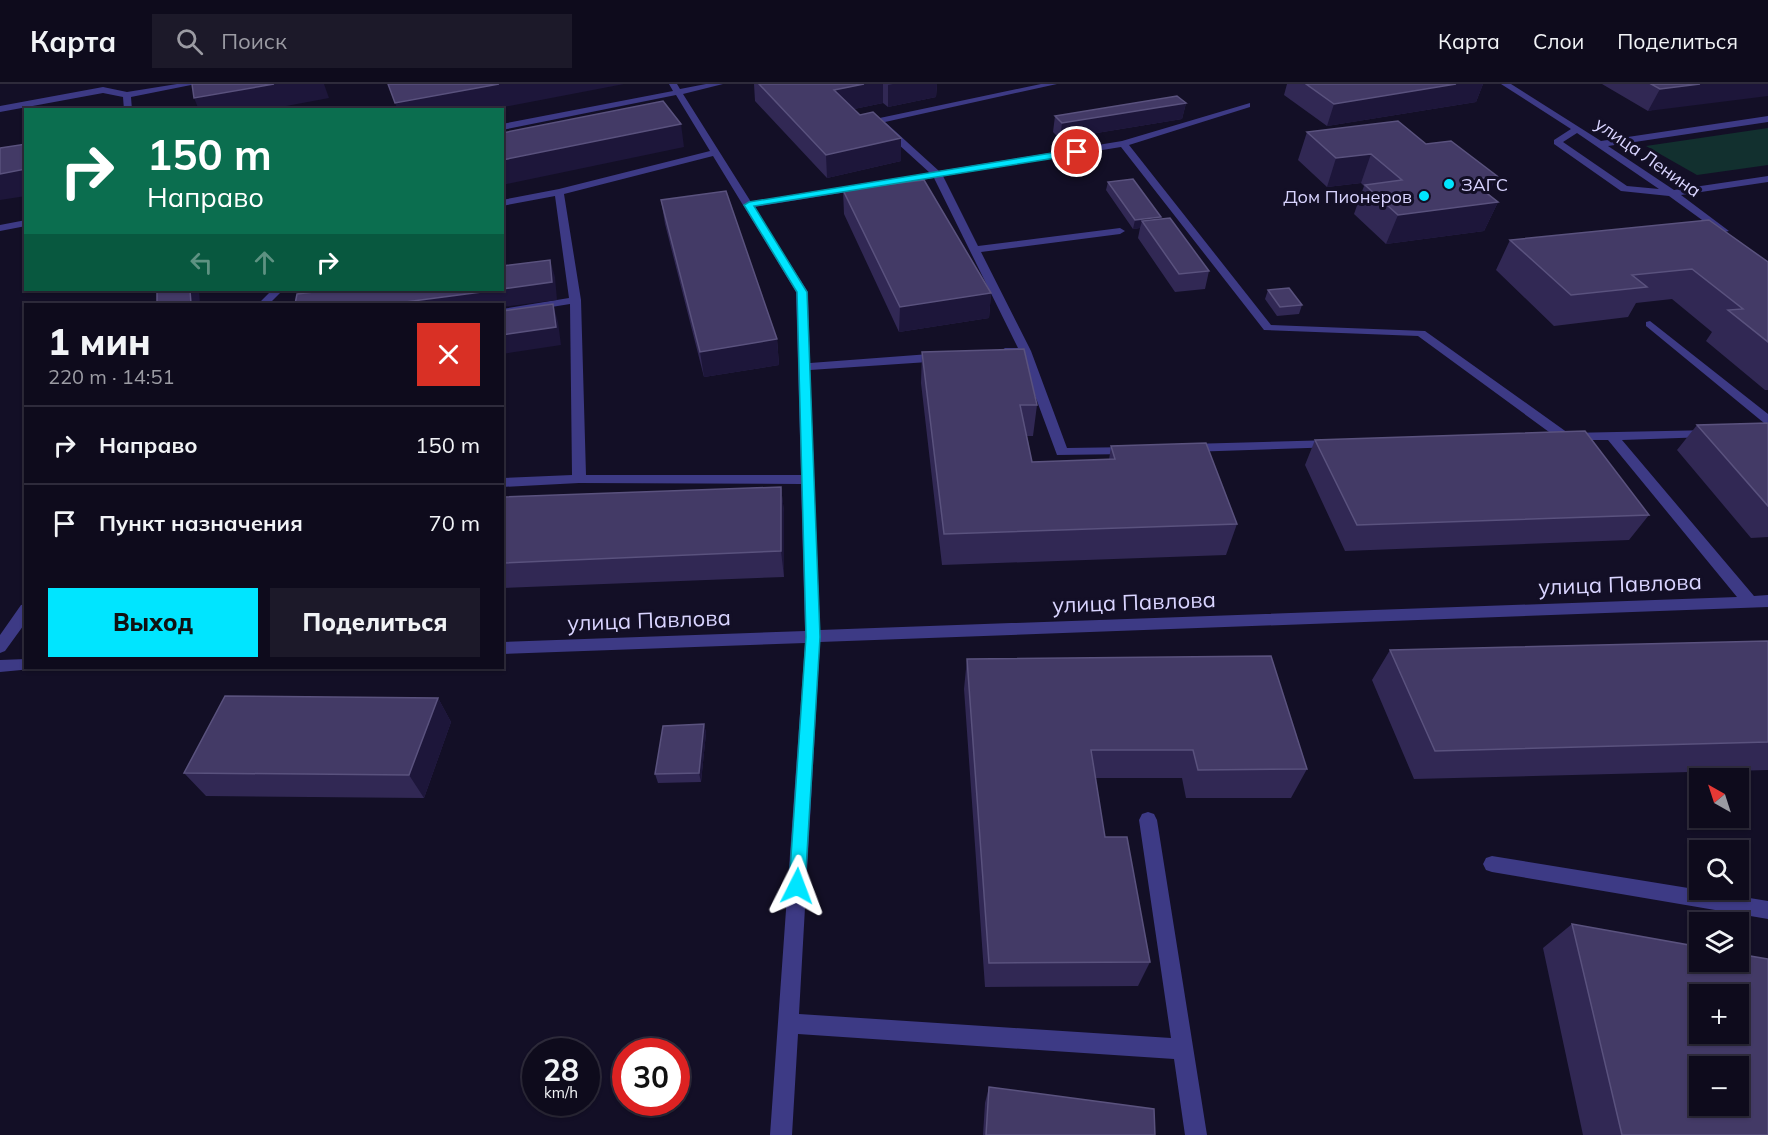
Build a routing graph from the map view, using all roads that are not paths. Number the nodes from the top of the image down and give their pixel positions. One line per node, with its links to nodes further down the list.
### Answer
1 (192, 84): 6 (street)
2 (719, 84): 5 (street)
3 (1053, 84): 16 (street)
4 (1504, 84): 12 (street, улица Ленина)
5 (676, 88): 11 (street); 15 (street)
6 (127, 95): 8 (street); 9 (street)
7 (1247, 105): 13 (street)
8 (128, 108)
9 (0, 110)
10 (1768, 119): 14 (street)
11 (504, 127)
12 (1577, 129): 14 (street, улица Ленина); 19 (street)
13 (1124, 144): 16 (street); 39 (street)
14 (1601, 144): 19 (street, улица Ленина)
15 (716, 152): 18 (street); 21 (street)
16 (937, 174): 21 (street); 26 (street)
17 (1768, 179): 19 (street)
18 (559, 192): 20 (street); 28 (street)
19 (1673, 193): 25 (street, улица Ленина)
20 (504, 203)
21 (749, 205): 35 (street)
22 (24, 223): 23 (street)
23 (0, 228)
24 (1120, 231): 26 (street)
25 (1730, 236)
26 (975, 250): 32 (street)
27 (277, 291): 29 (street)
28 (575, 300): 30 (street); 44 (street)
29 (264, 303)
30 (504, 312)
31 (1650, 324): 36 (street)
32 (1025, 351): 33 (street); 43 (street)
33 (991, 353)
34 (956, 356): 35 (street)
35 (805, 367): 45 (street)
36 (1768, 420)
37 (1723, 433): 38 (street)
38 (1612, 436): 39 (street); 48 (street)
39 (1565, 437): 40 (street)
40 (1541, 438)
41 (1349, 444): 42 (street)
42 (1181, 448)
43 (1145, 450)
44 (579, 479): 45 (street); 46 (street)
45 (808, 480): 50 (street)
46 (504, 483)
47 (1768, 601): 48 (street, улица Павлова)
48 (1750, 602): 50 (street, улица Павлова)
49 (24, 612): 51 (street)
50 (813, 637): 52 (street, улица Павлова); 58 (street)
51 (0, 646)
52 (504, 648)
53 (24, 665): 54 (street)
54 (0, 666)
55 (1148, 820): 59 (street)
56 (1492, 864): 57 (street)
57 (1768, 910)
58 (788, 1023): 59 (street); 60 (street)
59 (1183, 1049): 61 (street)
60 (780, 1135)
61 (1196, 1135)

